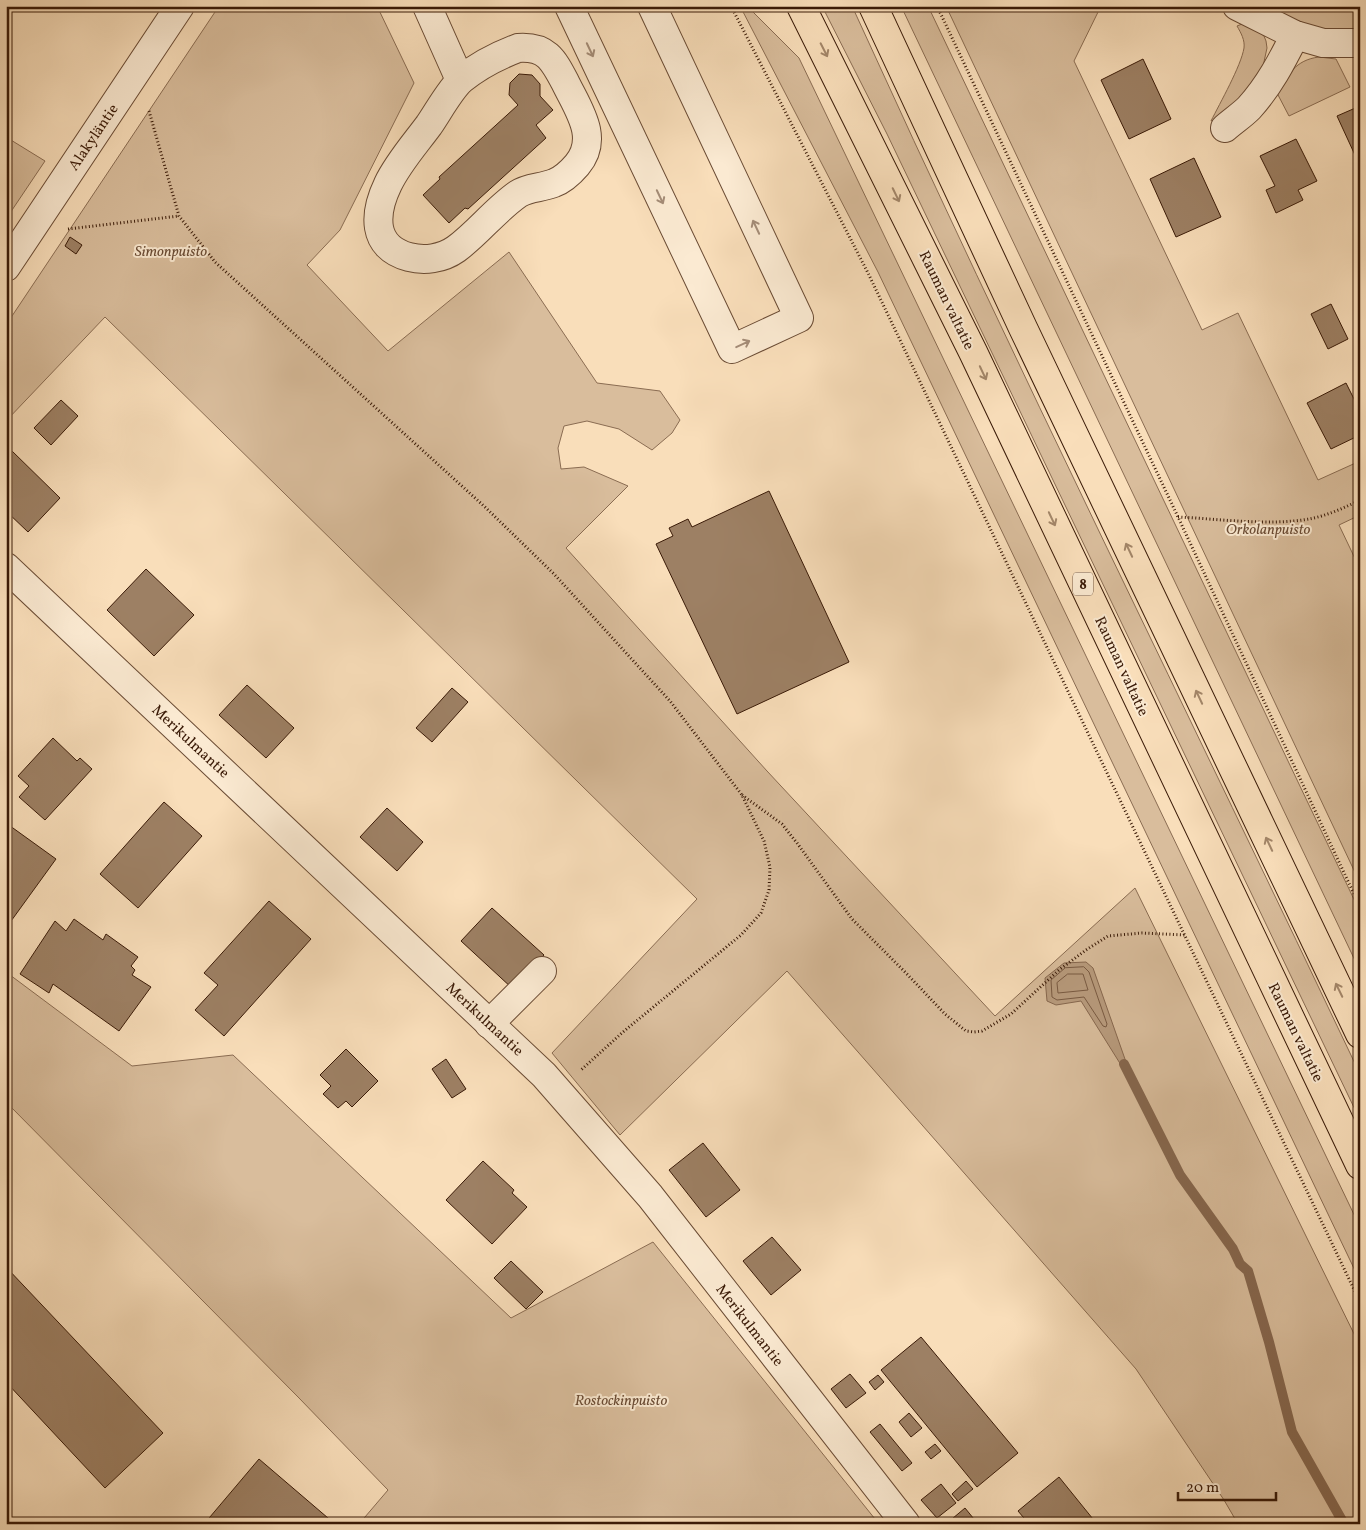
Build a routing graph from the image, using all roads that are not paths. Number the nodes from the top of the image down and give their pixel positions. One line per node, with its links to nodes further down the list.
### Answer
1 (180, 6): 12 (street, Alakyläntie)
2 (427, 6): 10 (street)
3 (570, 6): 4 (street, one-way to 4)
4 (652, 6)
5 (802, 6): 17 (highway, Rauman valtatie / 8, one-way to 17)
6 (873, 6): 16 (highway, one-way to 6)
7 (1237, 6): 8 (street)
8 (1295, 35): 9 (street); 11 (street)
9 (1360, 43)
10 (460, 80): 10 (street)
11 (1225, 128)
12 (6, 267)
13 (6, 567): 15 (street, Merikulmantie)
14 (542, 971): 15 (street)
15 (489, 1024): 18 (street, Merikulmantie)
16 (1360, 1034)
17 (1360, 1165)
18 (906, 1524)

